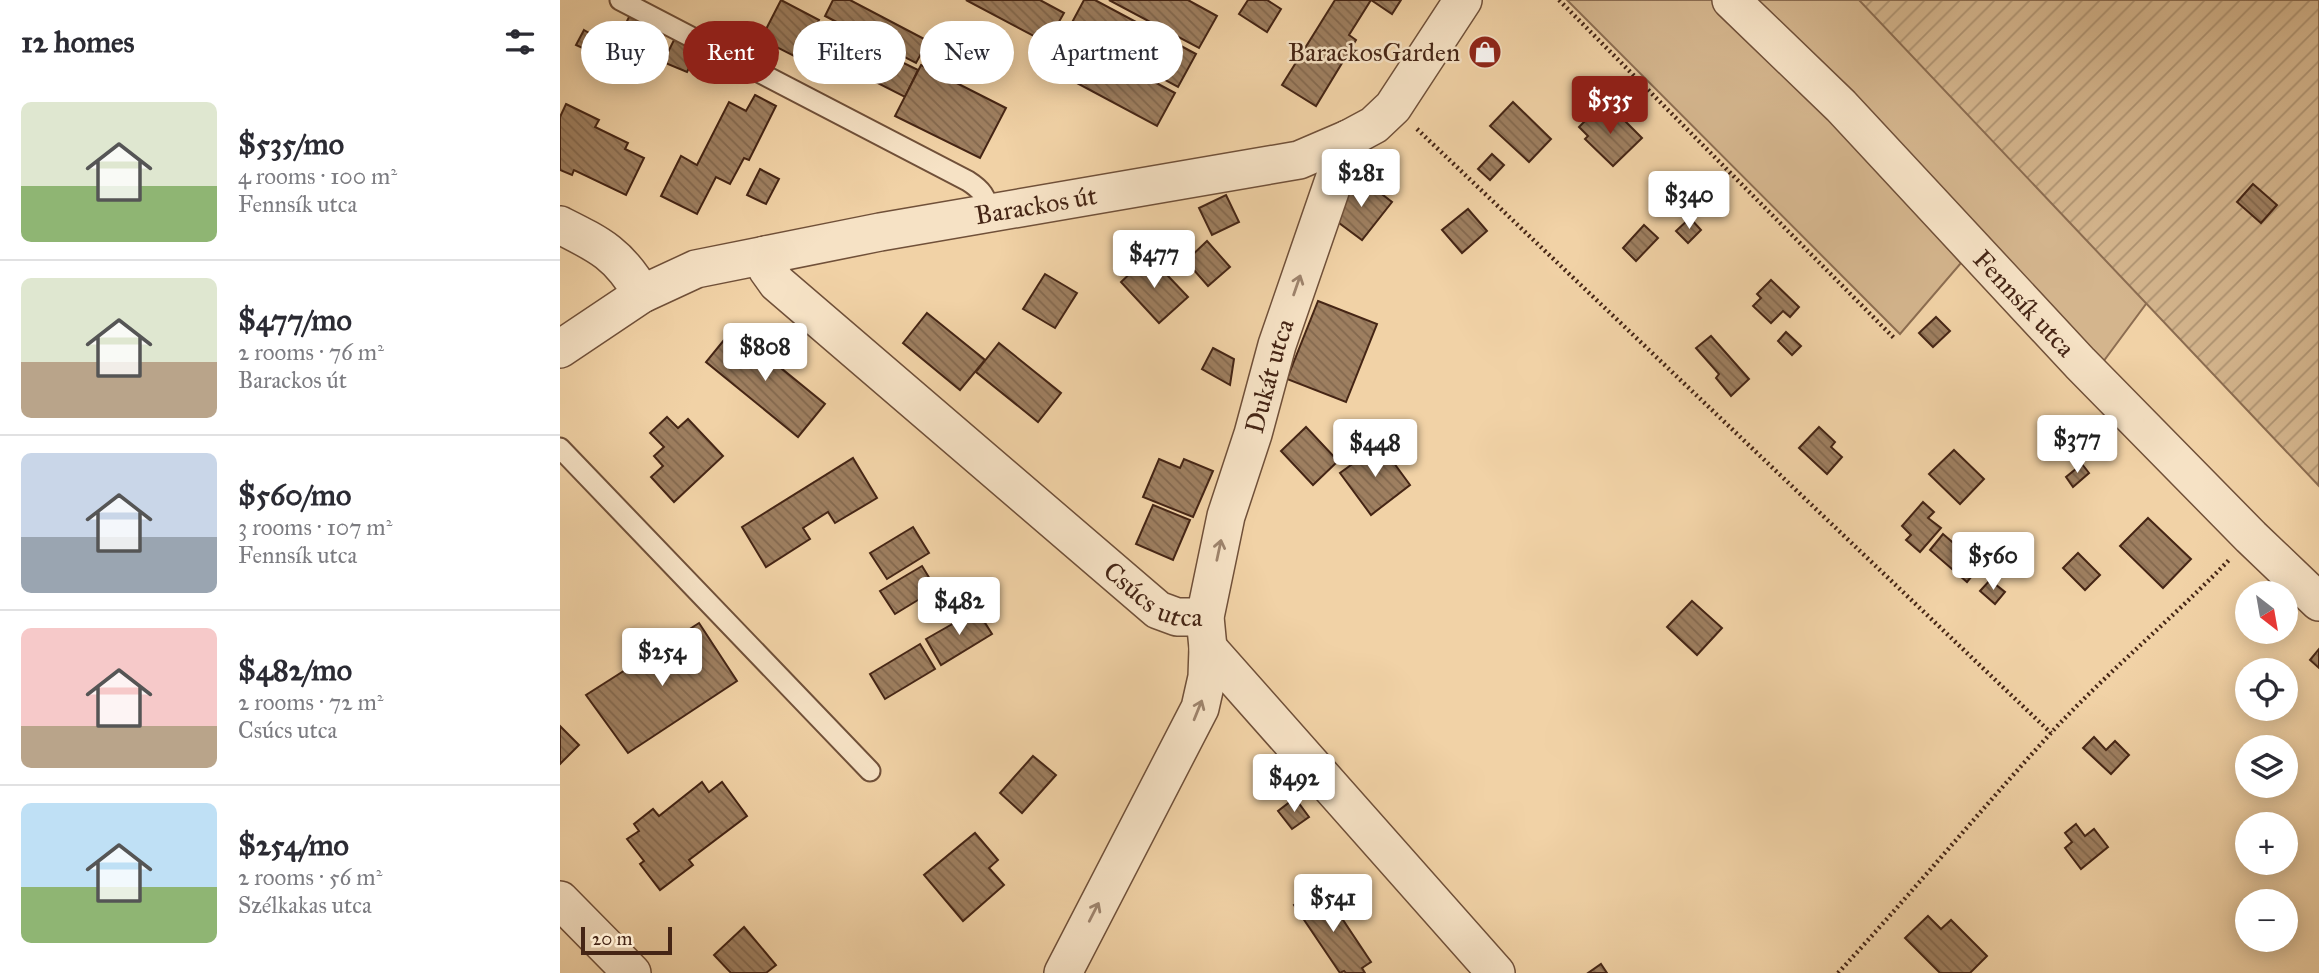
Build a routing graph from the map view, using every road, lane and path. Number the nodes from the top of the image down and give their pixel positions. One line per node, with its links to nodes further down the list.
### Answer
1 (620, 0): 7 (lane)
2 (1463, 0): 5 (street, Barackos út)
3 (1559, 0): 11 (path)
4 (1731, 0): 14 (street, Fennsík utca)
5 (1393, 107): 6 (street, Barackos út); 17 (path)
6 (1348, 139): 7 (street, Barackos út); 16 (street, Dukát utca, one-way to 6)
7 (989, 212): 9 (street, Barackos út)
8 (560, 225): 10 (street)
9 (765, 255): 10 (street, Barackos út); 16 (street, Csúcs utca)
10 (642, 294): 12 (street, Barackos út)
11 (1895, 339)
12 (560, 349)
13 (560, 448): 18 (lane)
14 (2252, 537): 15 (street, Fennsík utca); 17 (path)
15 (2319, 602)
16 (1207, 633): 21 (street, Dukát utca, one-way to 16); 22 (street, Csúcs utca)
17 (2051, 733): 23 (path)
18 (870, 771)
19 (560, 900): 20 (street)
20 (632, 973)
21 (1063, 973)
22 (1496, 973)
23 (1838, 973)

